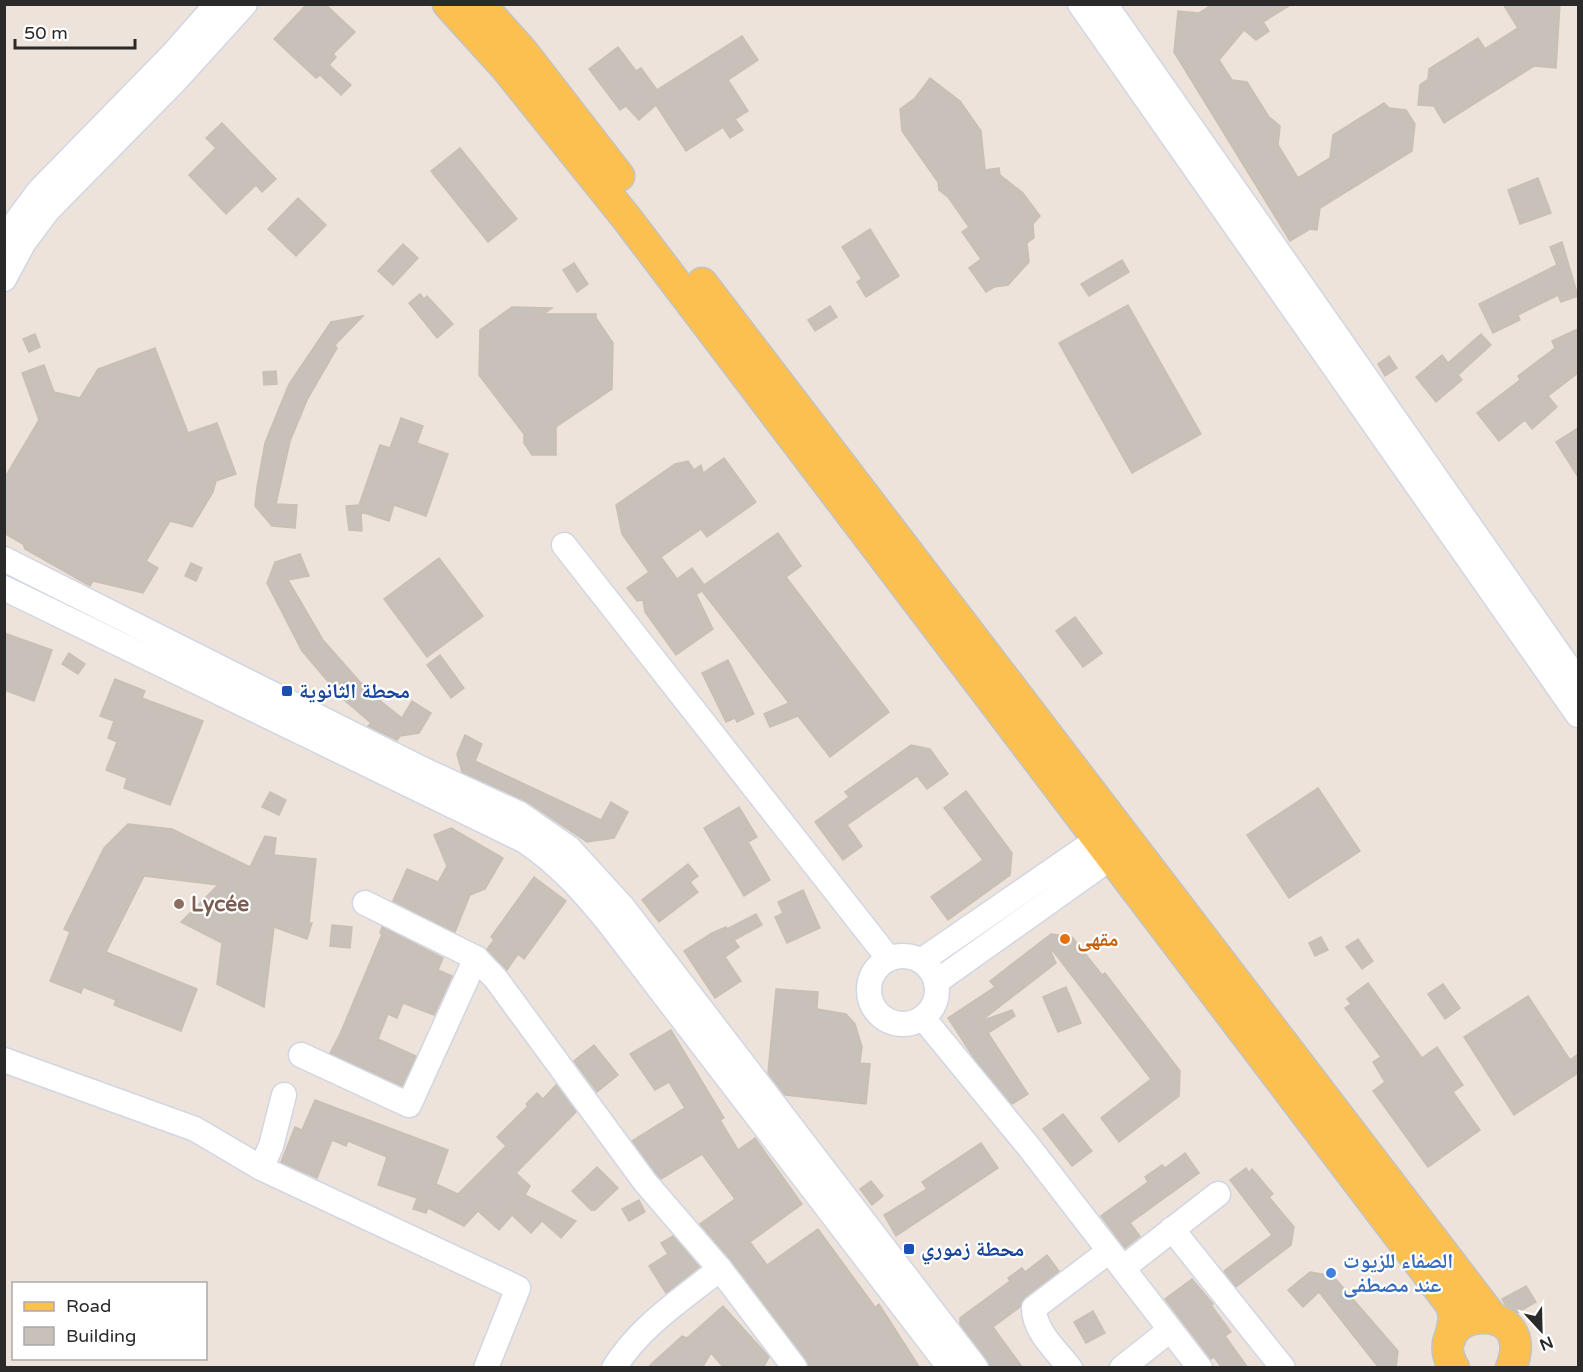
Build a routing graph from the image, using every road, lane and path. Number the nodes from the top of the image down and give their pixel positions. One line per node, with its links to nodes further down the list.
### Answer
1 (218, 4): 7 (street)
2 (245, 4): 8 (street)
3 (448, 4): 14 (main road)
4 (480, 4): 29 (main road)
5 (1080, 4): 13 (street)
6 (1105, 4): 12 (street)
7 (4, 238)
8 (4, 279)
9 (564, 545): 17 (street)
10 (4, 559): 36 (street)
11 (4, 588): 35 (street)
12 (1578, 681)
13 (1578, 715)
14 (1105, 848): 18 (street); 19 (street); 31 (main road)
15 (365, 903): 16 (street)
16 (476, 958): 21 (street); 28 (street)
17 (889, 959): 18 (street); 20 (street)
18 (921, 961): 19 (street)
19 (936, 982): 20 (street)
20 (923, 1017): 27 (street)
21 (301, 1055)
22 (4, 1060): 24 (street)
23 (284, 1095): 24 (street)
24 (261, 1168): 32 (street)
25 (1218, 1194): 26 (street)
26 (1172, 1229): 27 (street); 40 (street)
27 (1116, 1259): 30 (street); 37 (street)
28 (720, 1269): 33 (street); 34 (street)
29 (1492, 1317): 31 (main road); 41 (main road)
30 (1170, 1329): 38 (street); 39 (street)
31 (1448, 1356)
32 (486, 1368)
33 (614, 1368)
34 (795, 1368)
35 (951, 1368)
36 (976, 1368)
37 (1070, 1368)
38 (1122, 1368)
39 (1200, 1368)
40 (1283, 1368)
41 (1510, 1368)

